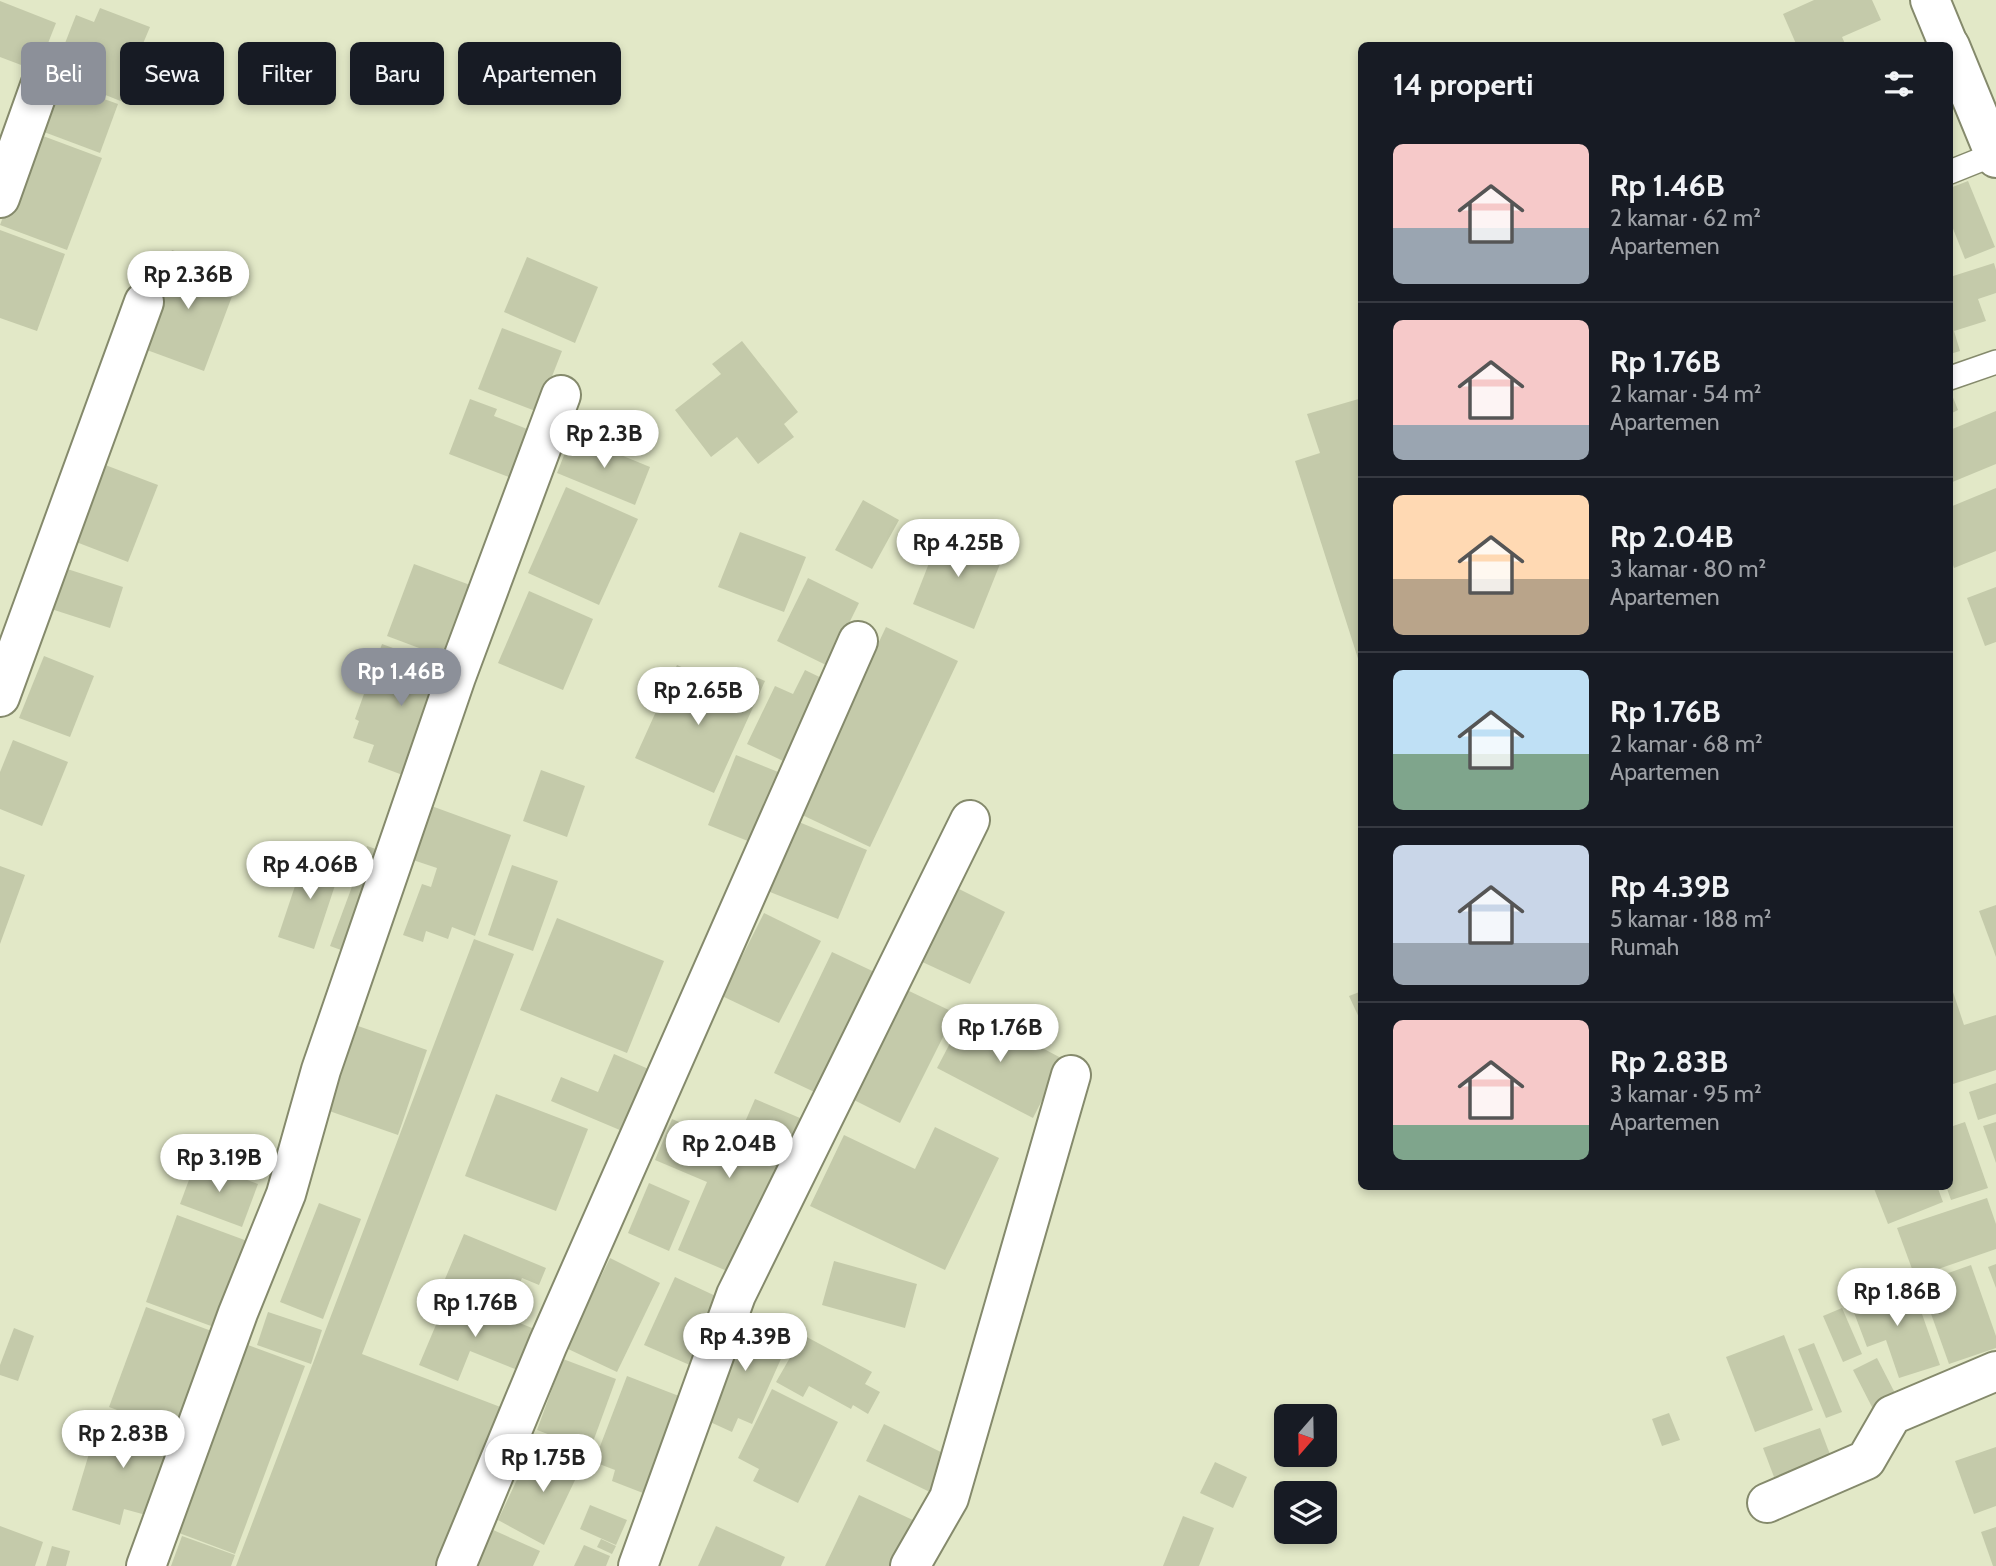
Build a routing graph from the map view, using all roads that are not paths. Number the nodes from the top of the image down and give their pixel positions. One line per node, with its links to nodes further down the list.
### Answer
1 (1930, 0): 2 (street)
2 (1947, 42)
3 (1953, 56): 5 (street)
4 (34, 105): 7 (street)
5 (1995, 156): 6 (lane)
6 (1953, 171)
7 (0, 198)
8 (144, 302): 13 (street)
9 (1996, 362): 10 (lane)
10 (1953, 377)
11 (561, 395): 18 (street)
12 (858, 641): 19 (street)
13 (0, 697)
14 (970, 820): 20 (street)
15 (1071, 1075): 21 (street)
16 (1996, 1371): 17 (street)
17 (1767, 1503)
18 (146, 1566)
19 (456, 1566)
20 (638, 1566)
21 (910, 1566)

